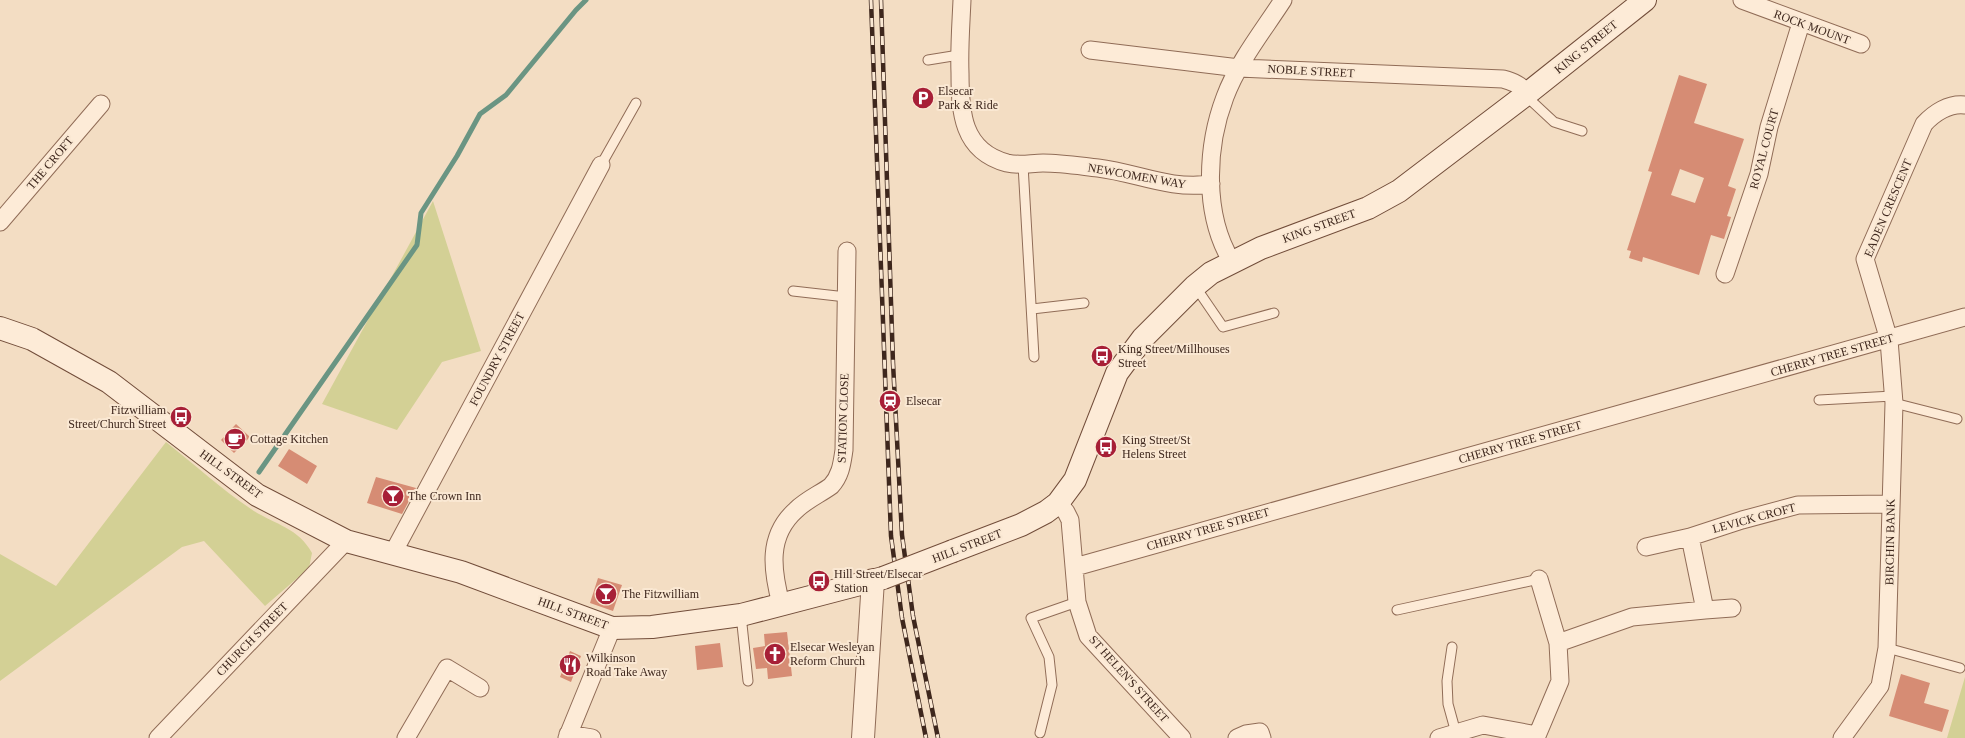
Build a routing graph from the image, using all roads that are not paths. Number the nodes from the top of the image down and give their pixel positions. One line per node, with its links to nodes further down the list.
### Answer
1 (962, 0): 8 (street, NEWCOMEN WAY)
2 (1283, 0): 10 (street)
3 (1645, 0): 11 (main road, KING STREET)
4 (1742, 0): 5 (street, ROCK MOUNT)
5 (1801, 23): 6 (street, ROCK MOUNT); 22 (street, ROYAL COURT)
6 (1861, 44)
7 (1090, 50): 10 (street, NOBLE STREET)
8 (959, 55): 9 (lane); 17 (street, NEWCOMEN WAY)
9 (928, 60)
10 (1239, 68): 11 (street, NOBLE STREET); 18 (street)
11 (1527, 94): 15 (lane); 21 (main road, KING STREET)
12 (636, 103): 16 (lane)
13 (101, 104): 19 (street, THE CROFT)
14 (1965, 104): 31 (street, EADEN CRESCENT)
15 (1582, 131)
16 (601, 165): 41 (street, FOUNDRY STREET)
17 (1023, 165): 18 (street, NEWCOMEN WAY); 27 (lane)
18 (1211, 184): 21 (street)
19 (0, 222)
20 (847, 251): 25 (street, STATION CLOSE)
21 (1232, 262): 23 (main road, KING STREET)
22 (1725, 274)
23 (1195, 286): 28 (lane); 36 (main road, KING STREET)
24 (793, 291): 25 (lane)
25 (846, 296): 46 (street, STATION CLOSE)
26 (1084, 303): 27 (lane)
27 (1032, 309): 32 (lane)
28 (1274, 313)
29 (1965, 317): 31 (street, CHERRY TREE STREET)
30 (0, 328): 39 (main road, HILL STREET)
31 (1889, 340): 34 (street, BIRCHIN BANK); 42 (street, CHERRY TREE STREET)
32 (1034, 357)
33 (1819, 400): 34 (lane)
34 (1893, 400): 35 (lane); 37 (street, BIRCHIN BANK)
35 (1957, 419)
36 (1058, 503): 42 (street, ST HELEN'S STREET); 43 (main road, HILL STREET, bridge)
37 (1891, 504): 38 (street, LEVICK CROFT); 54 (street, BIRCHIN BANK)
38 (1690, 537): 40 (street, LEVICK CROFT); 49 (street)
39 (346, 541): 41 (main road, HILL STREET); 60 (street, CHURCH STREET)
40 (1646, 548)
41 (393, 553): 51 (main road, HILL STREET)
42 (1075, 567): 45 (street, ST HELEN'S STREET)
43 (878, 579): 46 (main road, HILL STREET); 66 (main road)
44 (1538, 579): 48 (lane); 52 (street)
45 (1077, 602): 58 (lane); 67 (street, ST HELEN'S STREET)
46 (782, 604): 50 (main road, HILL STREET)
47 (1732, 608): 49 (street)
48 (1397, 610)
49 (1705, 610): 52 (street)
50 (741, 615): 51 (main road, HILL STREET); 56 (lane)
51 (612, 628): 61 (street)
52 (1558, 643): 62 (street)
53 (1452, 647): 59 (lane)
54 (1888, 648): 55 (lane); 63 (street, BIRCHIN BANK)
55 (1960, 668)
56 (748, 681)
57 (480, 688): 64 (street)
58 (1040, 733)
59 (1456, 733): 62 (street); 70 (street)
60 (164, 736)
61 (568, 736): 65 (street)
62 (1536, 736)
63 (1846, 736)
64 (406, 738)
65 (592, 738)
66 (863, 738)
67 (1182, 738)
68 (1237, 738): 69 (street)
69 (1262, 738)
70 (1439, 738)

